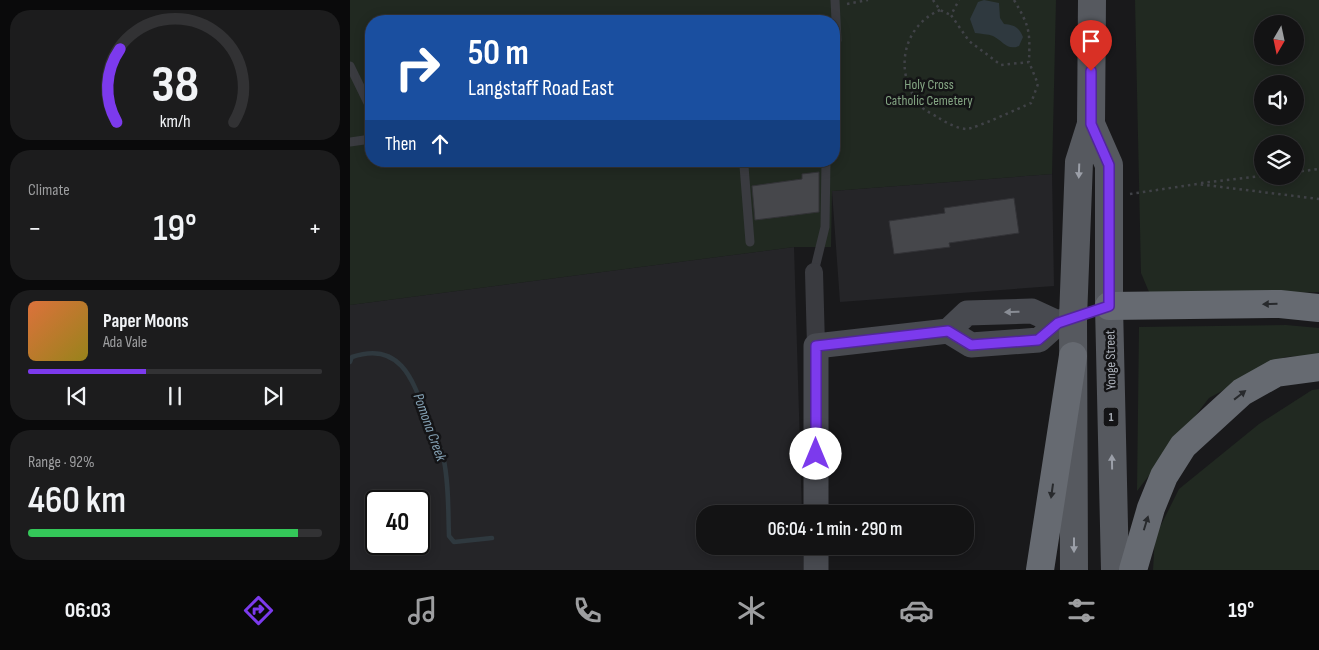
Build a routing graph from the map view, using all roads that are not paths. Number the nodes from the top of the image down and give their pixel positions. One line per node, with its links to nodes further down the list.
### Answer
1 (1092, 0): 4 (main road, Yonge Street / 1)
2 (350, 66): 3 (lane)
3 (365, 97)
4 (1091, 124): 11 (main road, Yonge Street / 1); 13 (main road, Yonge Street / 1, one-way to 13)
5 (365, 140): 6 (lane)
6 (350, 142)
7 (744, 167): 9 (lane)
8 (826, 167): 10 (lane)
9 (750, 242)
10 (814, 272): 14 (street)
11 (1109, 306): 12 (highway, one-way to 11); 13 (main road); 22 (main road, Yonge Street / 1, one-way to 11)
12 (1319, 308)
13 (1066, 320): 14 (street); 15 (main road, Yonge Street / 1)
14 (816, 346): 17 (street)
15 (1073, 356): 20 (highway, one-way to 20); 21 (main road, Yonge Street / 1, one-way to 21)
16 (1319, 367): 23 (highway, one-way to 16)
17 (816, 505)
18 (816, 555): 19 (street)
19 (816, 570)
20 (1040, 570)
21 (1074, 570)
22 (1115, 570)
23 (1133, 570)

